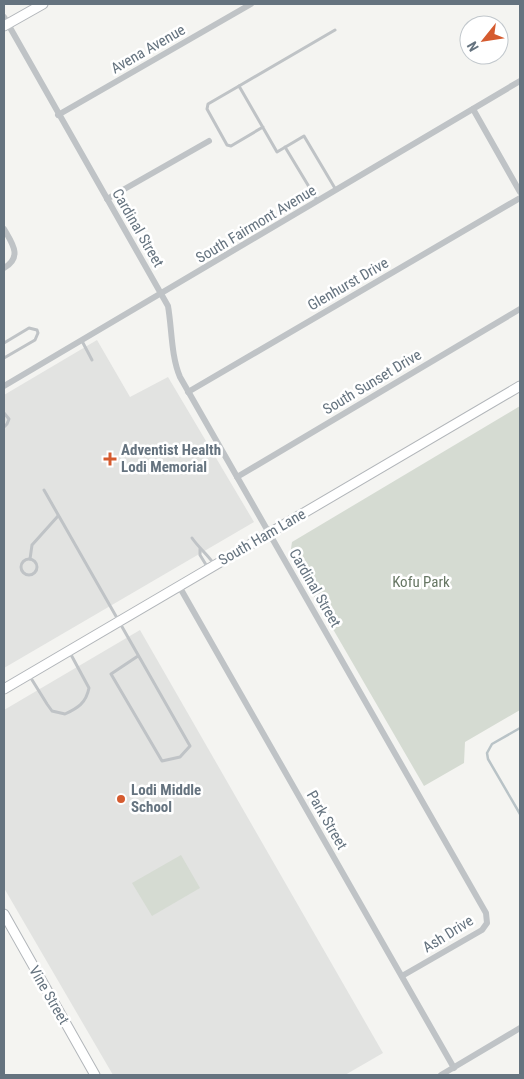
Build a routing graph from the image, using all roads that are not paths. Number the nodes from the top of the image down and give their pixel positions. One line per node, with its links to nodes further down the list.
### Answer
1 (43, 4): 3 (main road)
2 (251, 4): 8 (street, Avena Avenue)
3 (5, 22): 8 (street, Cardinal Street)
4 (335, 30): 6 (lane)
5 (520, 81): 7 (street, South Fairmont Avenue)
6 (239, 86): 9 (lane); 9 (lane)
7 (473, 109): 12 (street, South Fairmont Avenue); 13 (street)
8 (58, 115): 15 (street, Cardinal Street)
9 (263, 127): 11 (lane)
10 (209, 141): 15 (street)
11 (285, 147): 12 (lane); 16 (lane)
12 (336, 191): 16 (street, South Fairmont Avenue)
13 (520, 192)
14 (520, 198): 27 (street, Glenhurst Drive)
15 (107, 199): 19 (street, Cardinal Street)
16 (318, 202): 19 (street, South Fairmont Avenue)
17 (4, 229): 18 (street)
18 (4, 268)
19 (162, 294): 21 (street, South Fairmont Avenue); 27 (street, Cardinal Street)
20 (520, 309): 31 (street, South Sunset Drive)
21 (82, 341): 24 (lane); 25 (street, South Fairmont Avenue)
22 (4, 343): 23 (lane)
23 (4, 358)
24 (92, 360)
25 (4, 386)
26 (520, 386): 34 (main road, South Ham Lane)
27 (188, 392): 31 (street, Cardinal Street)
28 (4, 413): 29 (lane)
29 (4, 427): 30 (lane)
30 (8, 432)
31 (237, 477): 34 (street, Cardinal Street)
32 (44, 490): 33 (lane)
33 (58, 516): 37 (lane); 40 (lane)
34 (269, 532): 38 (main road, South Ham Lane); 45 (street, Cardinal Street)
35 (192, 538): 36 (lane)
36 (200, 549): 38 (lane); 38 (lane)
37 (30, 559): 37 (lane)
38 (211, 567): 39 (main road, South Ham Lane)
39 (179, 586): 40 (main road, South Ham Lane); 47 (street, Park Street)
40 (118, 622): 41 (main road, South Ham Lane); 42 (lane)
41 (68, 651): 43 (main road, South Ham Lane); 43 (lane)
42 (138, 656): 42 (lane)
43 (29, 674): 44 (main road, South Ham Lane)
44 (4, 689)
45 (480, 903): 47 (street, Ash Drive)
46 (4, 914): 50 (main road, Vine Street)
47 (402, 976): 49 (street, Park Street)
48 (520, 1028): 49 (street)
49 (454, 1068): 51 (street)
50 (95, 1075)
51 (441, 1075)

